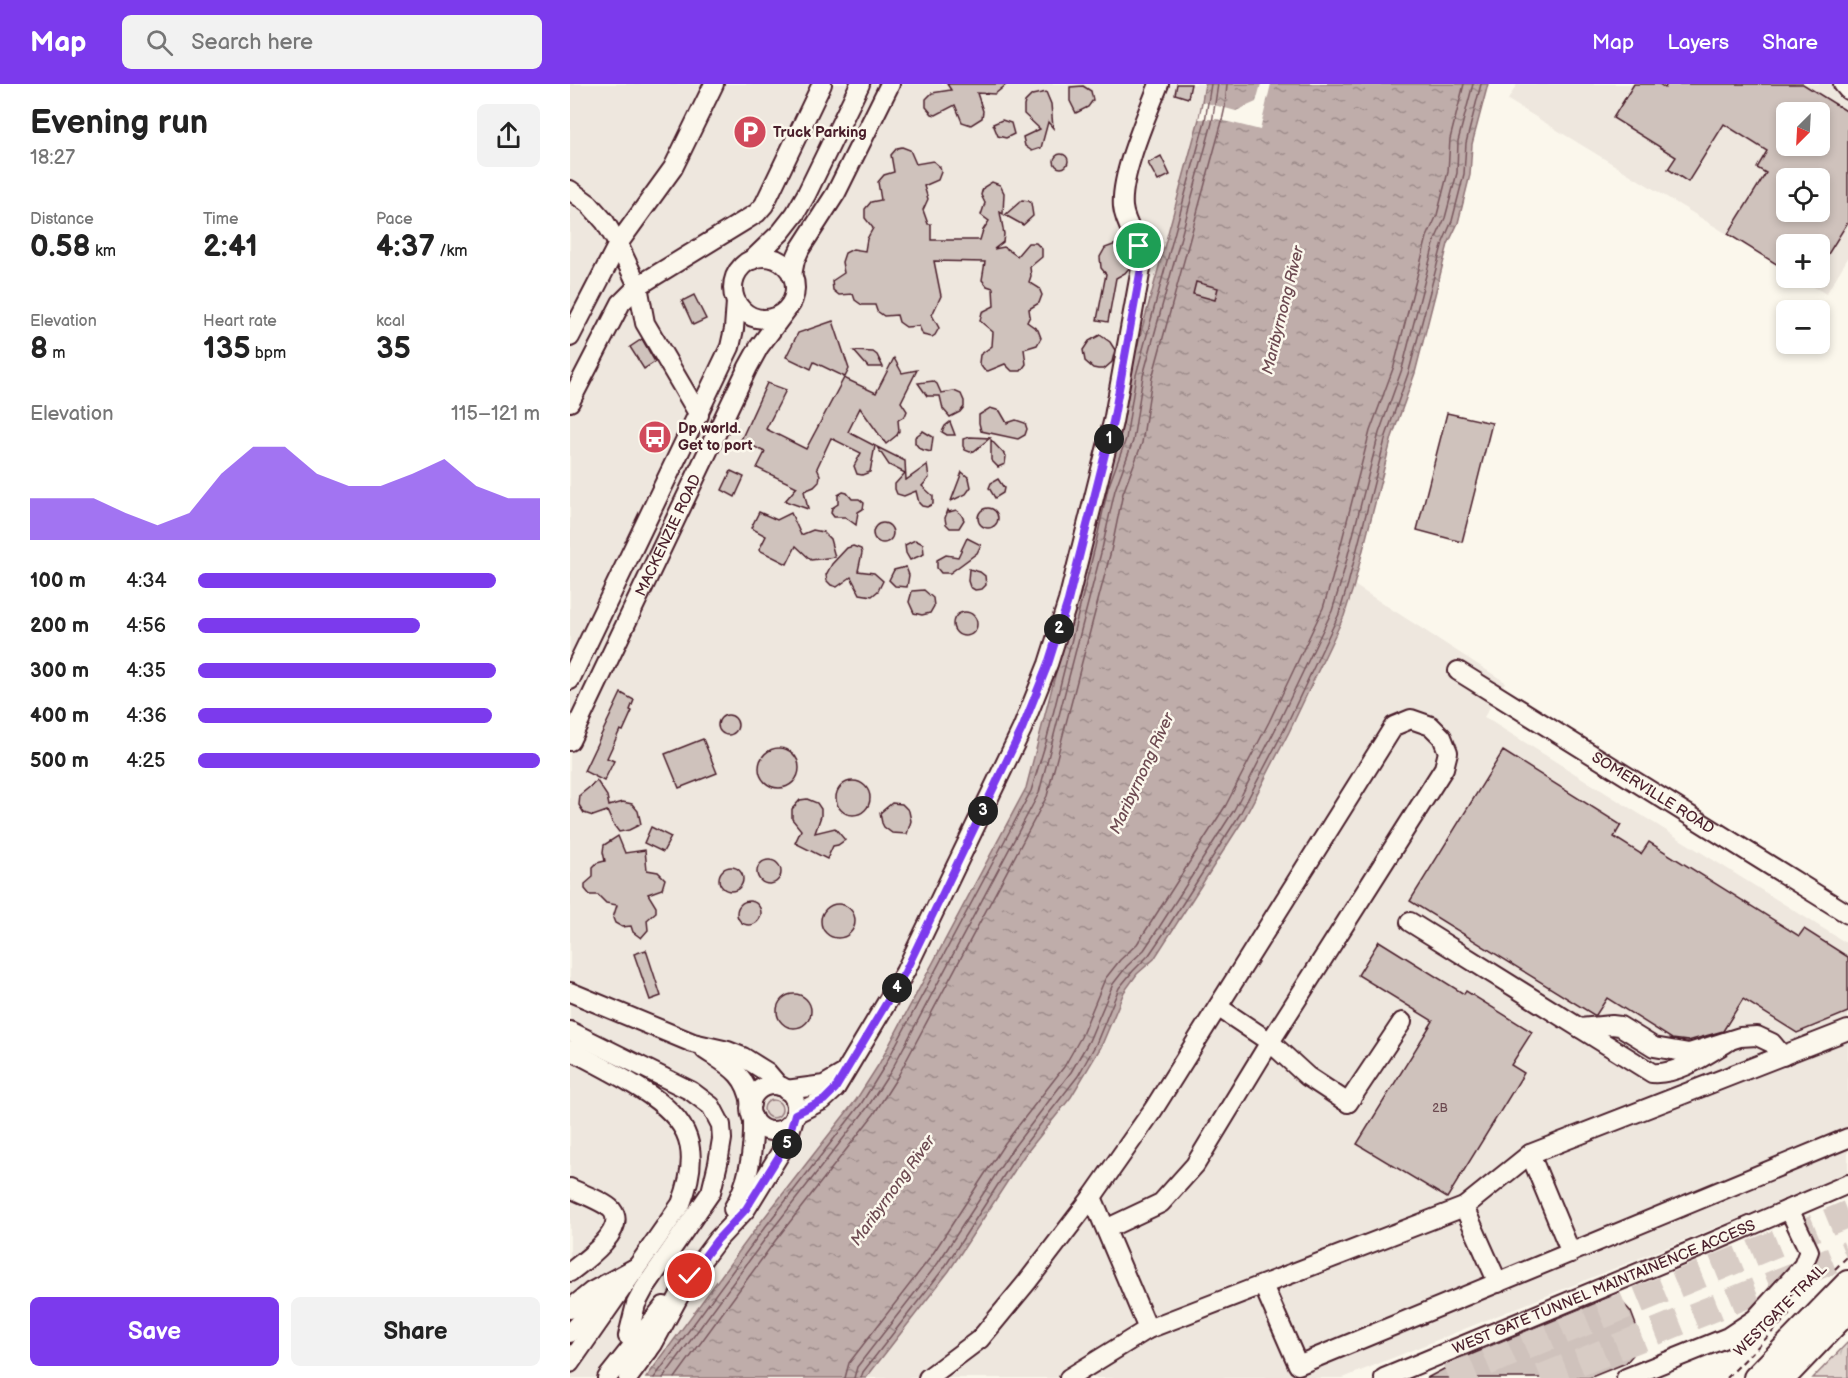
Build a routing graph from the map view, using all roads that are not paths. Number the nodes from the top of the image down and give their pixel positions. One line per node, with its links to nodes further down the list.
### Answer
1 (714, 84): 9 (street)
2 (822, 84): 12 (street)
3 (860, 84): 10 (street)
4 (890, 84): 11 (street)
5 (1159, 84): 34 (street)
6 (1843, 84): 7 (street)
7 (1848, 90)
8 (570, 189): 9 (street)
9 (618, 244): 12 (street); 15 (street)
10 (752, 260): 11 (street); 13 (street)
11 (792, 275): 14 (street)
12 (638, 285): 16 (street); 17 (street)
13 (736, 302): 14 (street); 17 (street, MACKENZIE ROAD)
14 (791, 304): 20 (street, MACKENZIE ROAD)
15 (570, 337)
16 (570, 402)
17 (699, 415): 19 (street, MACKENZIE ROAD)
18 (1458, 671): 21 (street, SOMERVILLE ROAD)
19 (570, 680)
20 (570, 741)
21 (1848, 914)
22 (1410, 922): 26 (street)
23 (570, 992): 31 (street)
24 (1218, 1007): 30 (street); 30 (street); 42 (street)
25 (1402, 1022): 30 (street)
26 (1580, 1028): 29 (street); 29 (street)
27 (1848, 1030): 33 (street)
28 (570, 1031): 59 (street)
29 (1729, 1041): 33 (street)
30 (1270, 1042): 45 (street)
31 (693, 1043): 35 (street); 36 (street)
32 (570, 1050): 48 (street)
33 (1783, 1056): 39 (street)
34 (843, 1074): 35 (street); 37 (street)
35 (783, 1088): 36 (street); 37 (street)
36 (752, 1111): 37 (street); 46 (street)
37 (795, 1116): 46 (street)
38 (1848, 1138): 47 (street)
39 (1530, 1154): 43 (street); 47 (street)
40 (1848, 1184): 44 (street, WEST GATE TUNNEL MAINTAINENCE ACCESS)
41 (570, 1188): 49 (street)
42 (1092, 1197): 45 (street); 64 (street)
43 (1464, 1207): 51 (street); 52 (street)
44 (1790, 1209): 66 (street, WEST GATE TUNNEL MAINTAINENCE ACCESS); 67 (street)
45 (1106, 1229): 56 (street)
46 (717, 1240): 59 (street)
47 (1571, 1253): 51 (street)
48 (639, 1265): 53 (street); 55 (street); 57 (street); 58 (street); 60 (street); 61 (street)
49 (570, 1272)
50 (1840, 1278): 68 (main road)
51 (1498, 1283): 52 (street)
52 (1263, 1285): 56 (street)
53 (570, 1309)
54 (1848, 1310): 69 (main road)
55 (570, 1322)
56 (1148, 1329): 65 (street)
57 (570, 1333)
58 (570, 1347)
59 (642, 1347): 62 (street); 63 (street)
60 (570, 1363)
61 (572, 1378)
62 (607, 1378)
63 (628, 1378)
64 (928, 1378)
65 (1069, 1378)
66 (1384, 1378)
67 (1626, 1378)
68 (1756, 1378)
69 (1783, 1378)

